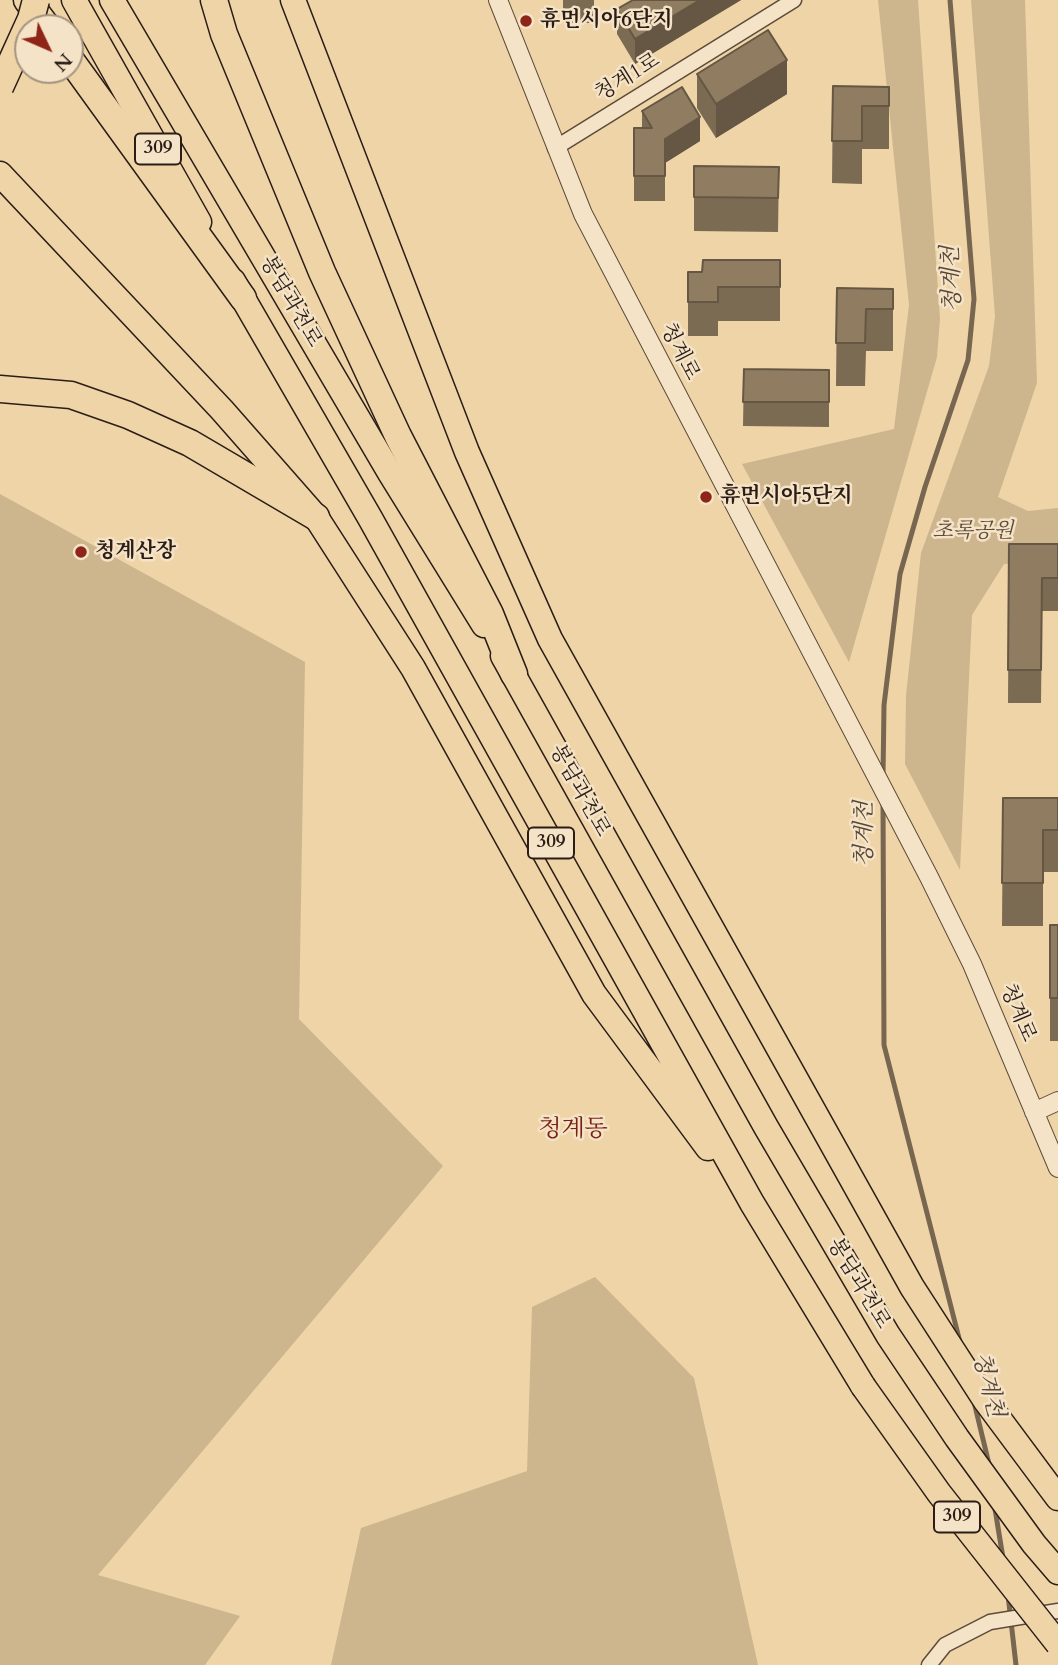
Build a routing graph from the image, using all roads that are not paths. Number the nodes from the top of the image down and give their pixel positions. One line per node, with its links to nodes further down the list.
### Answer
1 (36, 0): 11 (highway, bridge)
2 (74, 0): 14 (highway, 봉담과천로 / 309)
3 (112, 0): 17 (highway, 봉담과천로 / 309)
4 (206, 0): 9 (highway)
5 (214, 0): 9 (highway)
6 (293, 0): 22 (highway)
7 (498, 0): 12 (street, 청계로)
8 (794, 0): 12 (street, 청계1로)
9 (224, 34): 17 (highway)
10 (84, 78): 14 (highway)
11 (0, 87)
12 (555, 148): 19 (street, 청계로)
13 (0, 174): 16 (highway, 봉담과천로)
14 (243, 298): 21 (highway, 봉담과천로 / 309)
15 (0, 390): 16 (highway)
16 (316, 517): 21 (highway, 봉담과천로)
17 (514, 674): 23 (highway, 봉담과천로 / 309)
18 (1058, 1101): 19 (street)
19 (1034, 1112): 20 (street, 청계로)
20 (1058, 1168)
21 (752, 1203): 25 (highway, 봉담과천로 / 309, bridge)
22 (1058, 1498)
23 (1058, 1572)
24 (1058, 1611): 26 (street)
25 (1058, 1644)
26 (929, 1665)

